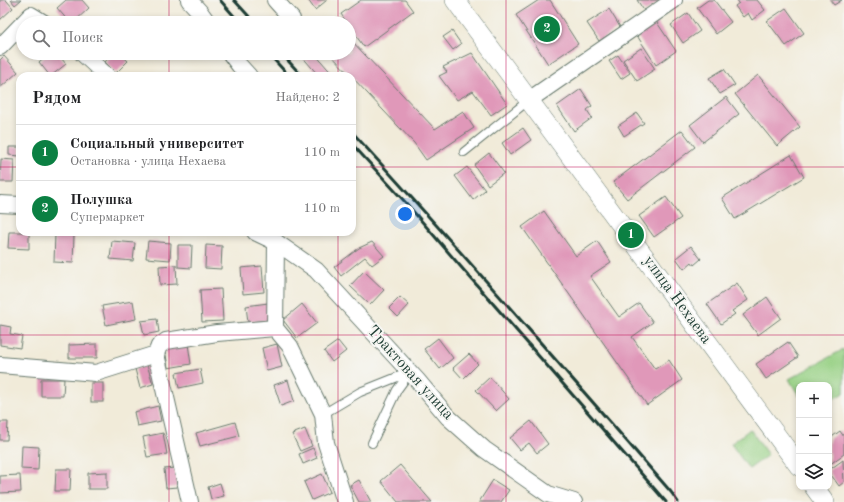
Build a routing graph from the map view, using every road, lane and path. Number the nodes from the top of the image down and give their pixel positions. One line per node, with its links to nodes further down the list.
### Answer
1 (189, 0): 5 (street)
2 (275, 0): 6 (street)
3 (455, 0): 13 (street, улица Нехаева)
4 (674, 0): 13 (street)
5 (203, 16)
6 (289, 16)
7 (16, 35): 8 (street)
8 (0, 47)
9 (90, 60): 11 (street)
10 (235, 60): 12 (street)
11 (103, 72)
12 (245, 72)
13 (529, 100): 14 (lane); 25 (street, улица Нехаева)
14 (464, 152)
15 (0, 204): 16 (street)
16 (16, 205)
17 (263, 236): 18 (street, Трактовая улица)
18 (276, 242): 19 (street); 22 (street, Трактовая улица)
19 (275, 328): 20 (street); 23 (street)
20 (156, 354): 21 (street); 28 (street)
21 (0, 365)
22 (410, 372): 23 (lane); 24 (lane); 27 (street, Трактовая улица)
23 (323, 414): 29 (street)
24 (372, 443)
25 (796, 462)
26 (816, 490): 30 (street)
27 (568, 501)
28 (190, 502)
29 (345, 502)
30 (825, 502)

